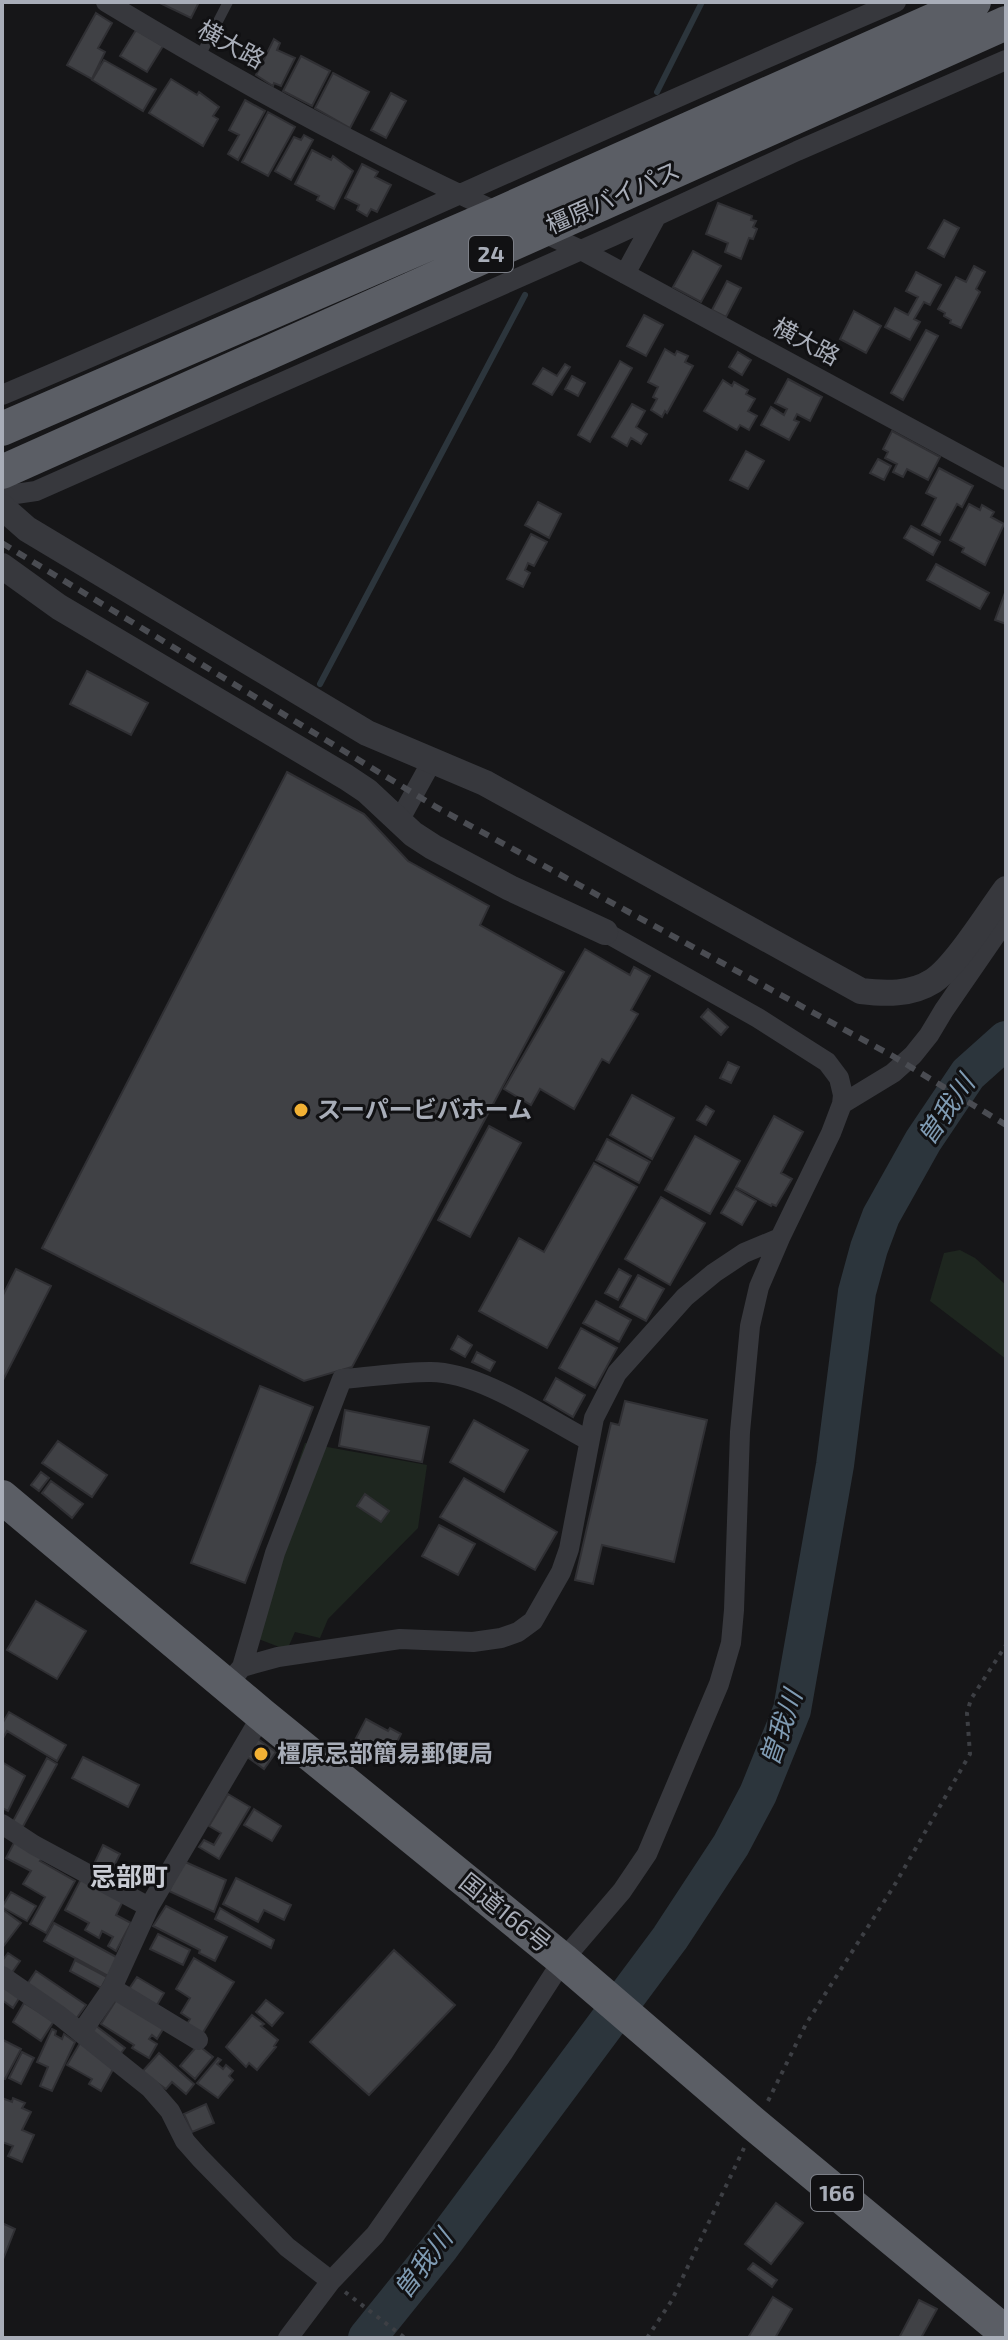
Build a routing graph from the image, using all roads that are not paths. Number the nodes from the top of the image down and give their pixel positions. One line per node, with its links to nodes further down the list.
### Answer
1 (106, 2): 5 (street, 横大路)
2 (228, 2): 5 (lane)
3 (896, 2): 7 (street)
4 (982, 16): 8 (highway, 橿原バイパス / 24); 10 (highway, 橿原バイパス / 24)
5 (199, 58): 7 (street, 横大路)
6 (1006, 60): 9 (street)
7 (461, 195): 8 (street, 横大路); 13 (street)
8 (500, 213): 10 (street, 横大路); 14 (highway, 橿原バイパス / 24)
9 (656, 217): 11 (street); 12 (street)
10 (540, 231): 11 (street, 横大路); 15 (highway, 橿原バイパス / 24)
11 (581, 250): 12 (street, 横大路); 17 (street)
12 (625, 274): 16 (street, 横大路)
13 (2, 395)
14 (2, 429)
15 (2, 472)
16 (1006, 480)
17 (2, 496)
18 (2, 507): 20 (street)
19 (2, 566): 21 (street)
20 (432, 761): 21 (street); 22 (street)
21 (399, 821): 24 (street)
22 (1006, 889)
23 (1006, 920): 25 (street)
24 (605, 932): 25 (street)
25 (842, 1104): 26 (street)
26 (780, 1238): 27 (street); 33 (street)
27 (588, 1440): 29 (street); 29 (street)
28 (2, 1497): 29 (highway, 国道166号 / 166)
29 (234, 1676): 30 (highway, 国道166号 / 166)
30 (262, 1715): 32 (street); 33 (highway, 国道166号 / 166)
31 (2, 1824): 32 (street)
32 (149, 1907): 35 (street)
33 (563, 1960): 38 (street); 39 (highway, 国道166号 / 166)
34 (2, 1976): 36 (street)
35 (112, 1988): 36 (street); 37 (street)
36 (81, 2033): 38 (street)
37 (198, 2040)
38 (331, 2281): 40 (street)
39 (1006, 2333)
40 (288, 2338)

